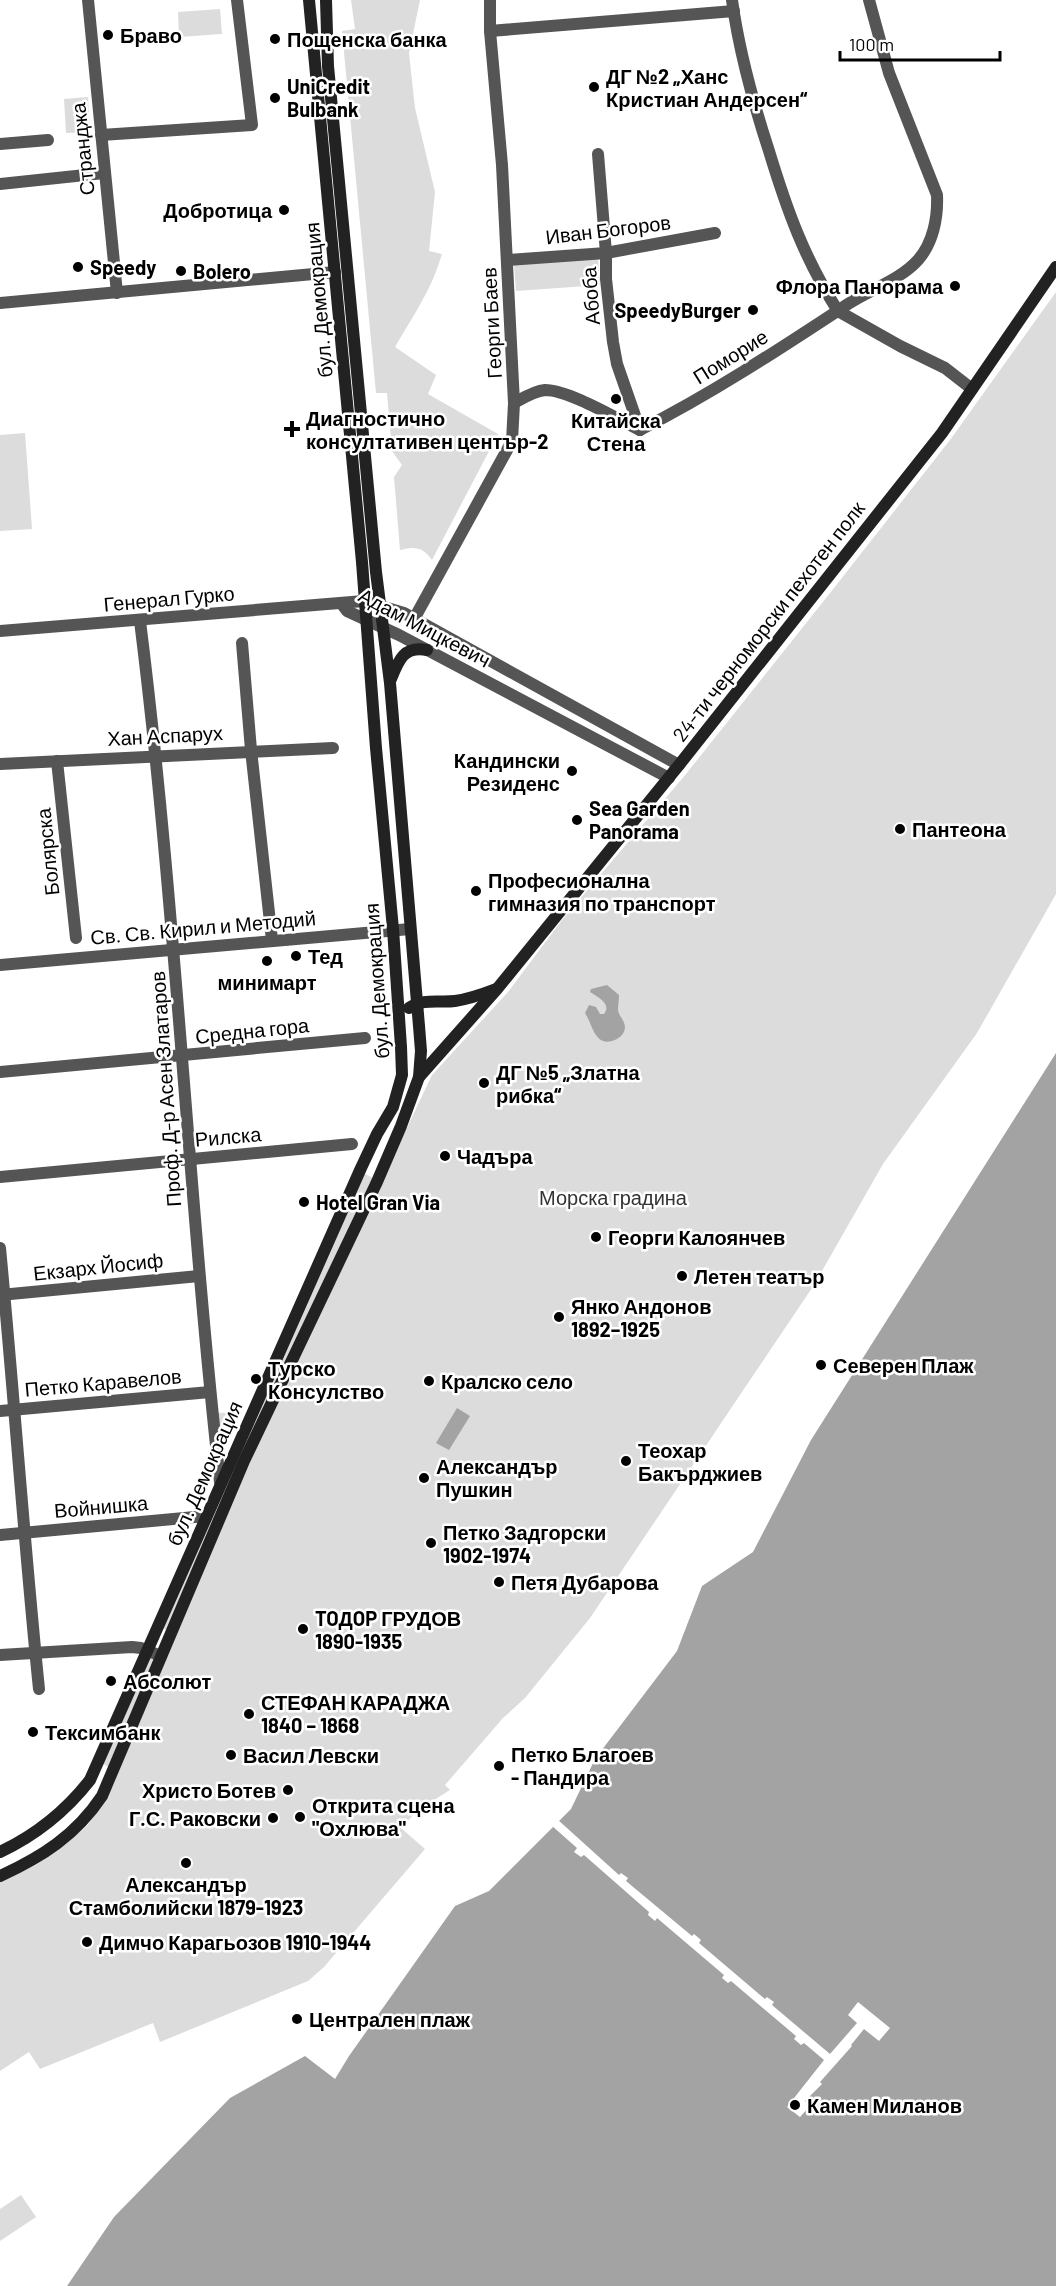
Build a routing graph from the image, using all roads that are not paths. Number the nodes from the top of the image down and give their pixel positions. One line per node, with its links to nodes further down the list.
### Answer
1 (88, 0): 9 (street, Странджа)
2 (237, 0): 9 (street)
3 (309, 0): 19 (main road, бул. Демокрация)
4 (490, 0): 8 (street, Георги Баев)
5 (869, 0): 22 (street, Поморие)
6 (327, 2): 28 (main road, бул. Демокрация)
7 (733, 6): 8 (street); 22 (street)
8 (490, 32): 17 (street, Георги Баев)
9 (101, 135): 13 (street, Странджа)
10 (48, 140): 11 (street)
11 (0, 144)
12 (598, 154): 16 (street, Абоба)
13 (104, 174): 14 (street); 20 (street, Странджа)
14 (0, 184)
15 (715, 233): 16 (street, Иван Богоров)
16 (606, 253): 17 (street, Иван Богоров); 25 (street, Абоба)
17 (507, 260): 24 (street, Георги Баев)
18 (1056, 267): 23 (main road, 24-ти черноморски пехотен полк)
19 (335, 272): 20 (street); 26 (main road, бул. Демокрация)
20 (117, 293): 21 (street)
21 (0, 303)
22 (838, 310): 23 (street); 25 (street, Поморие)
23 (972, 389): 42 (main road, 24-ти черноморски пехотен полк)
24 (514, 403): 25 (street); 29 (street, Георги Баев)
25 (640, 430)
26 (364, 601): 27 (street, Адам Мицкевич); 28 (street, Адам Мицкевич); 30 (main road, бул. Демокрация)
27 (341, 603): 30 (street, Адам Мицкевич); 31 (street, Генерал Гурко)
28 (381, 605): 29 (street, Адам Мицкевич); 32 (main road, бул. Демокрация)
29 (414, 619): 42 (street, Адам Мицкевич)
30 (366, 620): 32 (street, Адам Мицкевич); 44 (main road, бул. Демокрация)
31 (140, 621): 33 (street, Генерал Гурко); 39 (street, Проф. Д-р Асен Златаров)
32 (383, 628): 35 (street, Адам Мицкевич); 36 (main road, бул. Демокрация)
33 (0, 631)
34 (242, 643): 38 (street)
35 (427, 650): 36 (main road); 43 (street, Адам Мицкевич)
36 (390, 683): 45 (main road, бул. Демокрация)
37 (333, 748): 38 (street, Хан Аспарух)
38 (251, 750): 39 (street, Хан Аспарух); 47 (street)
39 (154, 755): 40 (street, Хан Аспарух); 48 (street, Проф. Д-р Асен Златаров)
40 (57, 761): 41 (street, Хан Аспарух); 46 (street, Болярска)
41 (0, 764)
42 (679, 765): 43 (main road, 24-ти черноморски пехотен полк)
43 (669, 778): 50 (main road, 24-ти черноморски пехотен полк)
44 (393, 929): 45 (street, Св. Св. Кирил и Методий); 47 (street, Св. Св. Кирил и Методий); 52 (main road, бул. Демокрация)
45 (410, 929): 51 (main road, бул. Демокрация)
46 (76, 938)
47 (272, 940): 48 (street, Св. Св. Кирил и Методий)
48 (173, 948): 49 (street, Св. Св. Кирил и Методий); 54 (street, Проф. Д-р Асен Златаров)
49 (0, 964)
50 (497, 989): 51 (main road); 56 (main road, 24-ти черноморски пехотен полк)
51 (416, 1004): 52 (main road); 56 (main road, бул. Демокрация)
52 (399, 1020): 66 (main road, бул. Демокрация)
53 (365, 1038): 54 (street, Средна гора)
54 (181, 1056): 55 (street, Средна гора); 58 (street, Проф. Д-р Асен Златаров)
55 (0, 1072)
56 (419, 1077): 73 (main road, бул. Демокрация)
57 (352, 1144): 58 (street, Рилска)
58 (189, 1160): 59 (street, Рилска); 61 (street, Проф. Д-р Асен Златаров)
59 (0, 1177)
60 (0, 1248): 62 (street)
61 (199, 1276): 62 (street, Екзарх Йосиф); 63 (street, Проф. Д-р Асен Златаров)
62 (2, 1295): 64 (street)
63 (210, 1392): 64 (street, Петко Каравелов); 66 (street, Проф. Д-р Асен Златаров)
64 (15, 1410): 65 (street, Петко Каравелов); 68 (street)
65 (0, 1411)
66 (220, 1482): 67 (main road, бул. Демокрация)
67 (206, 1516): 68 (street, Войнишка); 70 (main road, бул. Демокрация)
68 (23, 1533): 69 (street, Войнишка); 71 (street)
69 (0, 1535)
70 (146, 1649): 71 (street); 73 (street); 75 (main road, бул. Демокрация)
71 (35, 1652): 72 (street); 74 (street)
72 (0, 1655)
73 (161, 1656): 76 (main road, бул. Демокрация)
74 (39, 1689)
75 (0, 1852)
76 (0, 1876)

